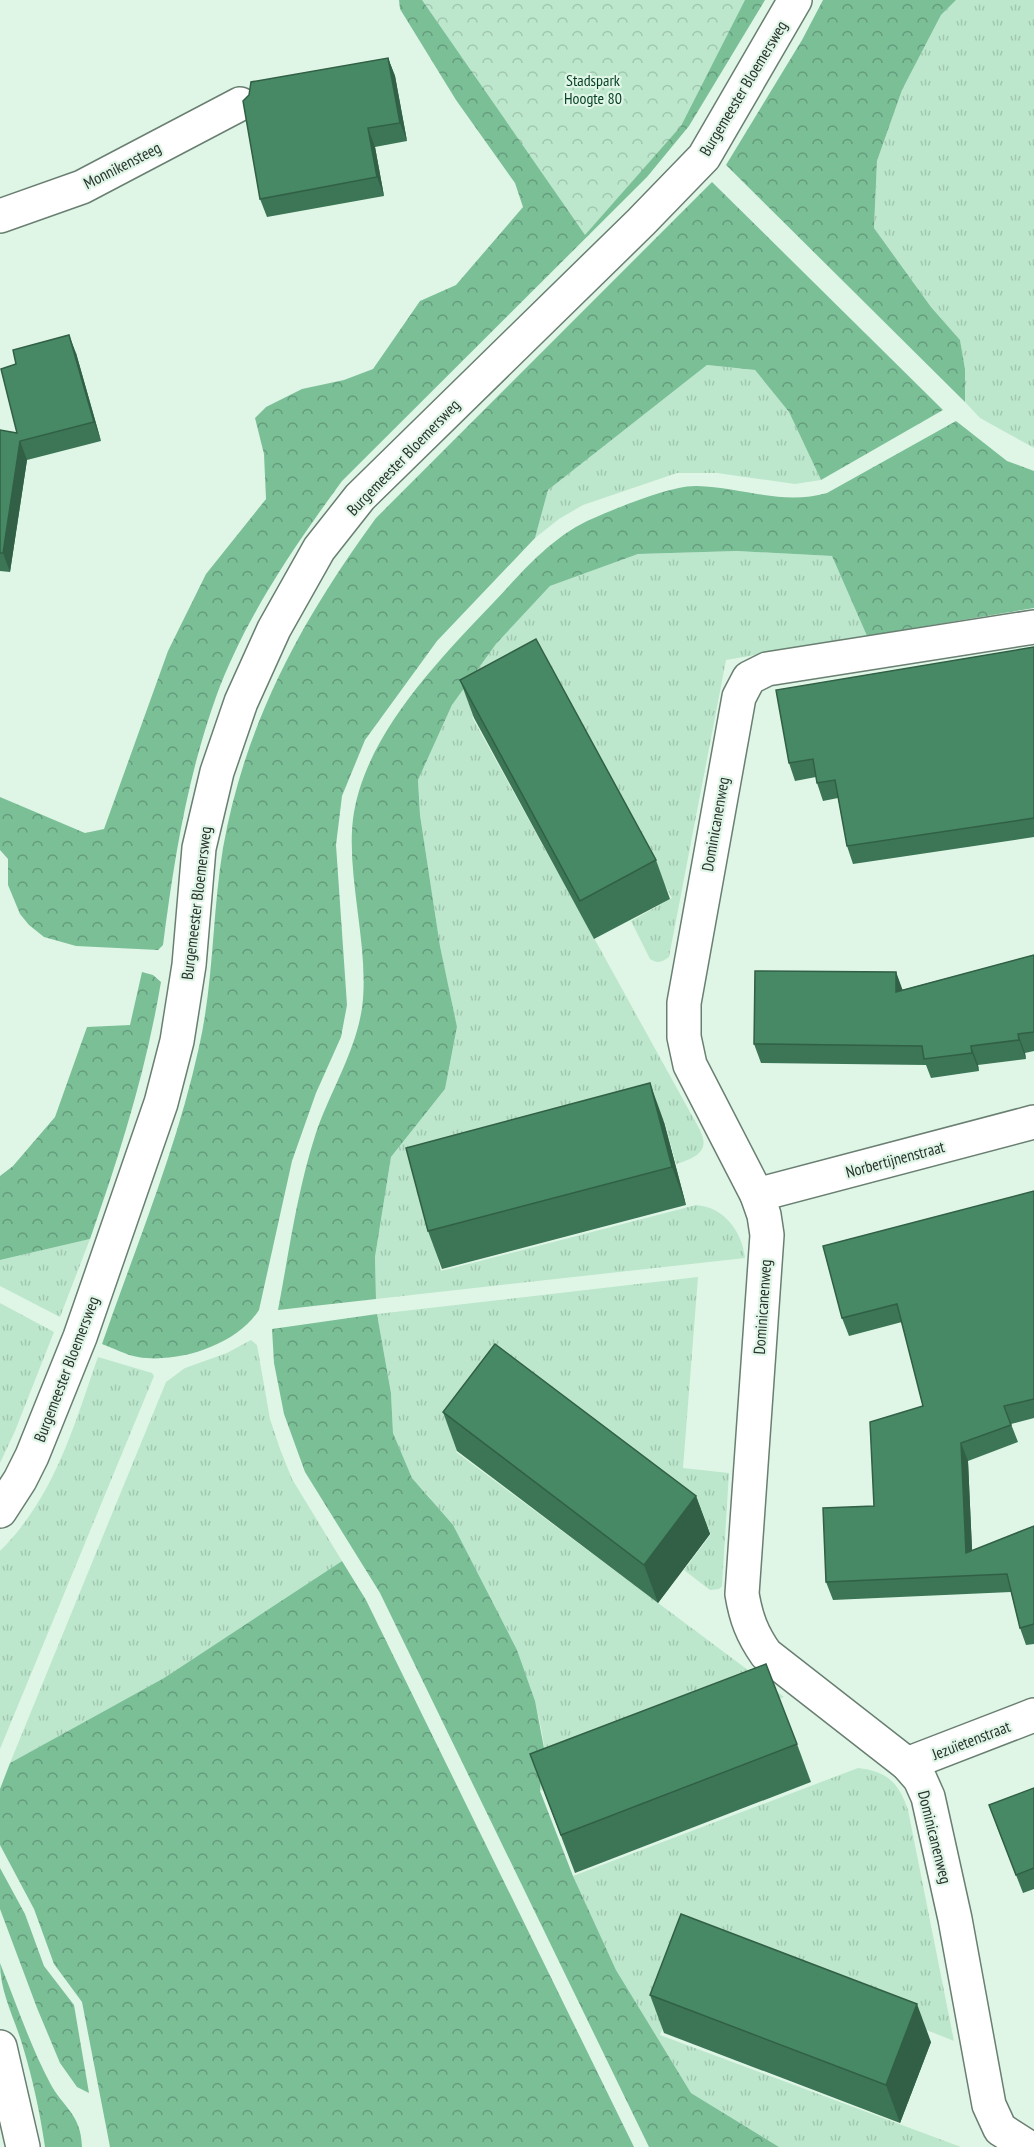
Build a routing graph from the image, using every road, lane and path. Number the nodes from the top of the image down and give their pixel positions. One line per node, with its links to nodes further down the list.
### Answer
1 (795, 0): 7 (street, Burgemeester Bloemersweg)
2 (240, 104): 3 (street, Monnikensteeg)
3 (0, 216)
4 (1034, 627): 6 (street, Dominicanenweg)
5 (1034, 1122): 6 (street, Norbertijnenstraat)
6 (757, 1195): 9 (street, Dominicanenweg)
7 (0, 1511)
8 (1034, 1715): 9 (street, Jezuïetenstraat)
9 (907, 1764): 12 (street, Dominicanenweg)
10 (0, 2047): 11 (street)
11 (23, 2147)
12 (1028, 2147)

